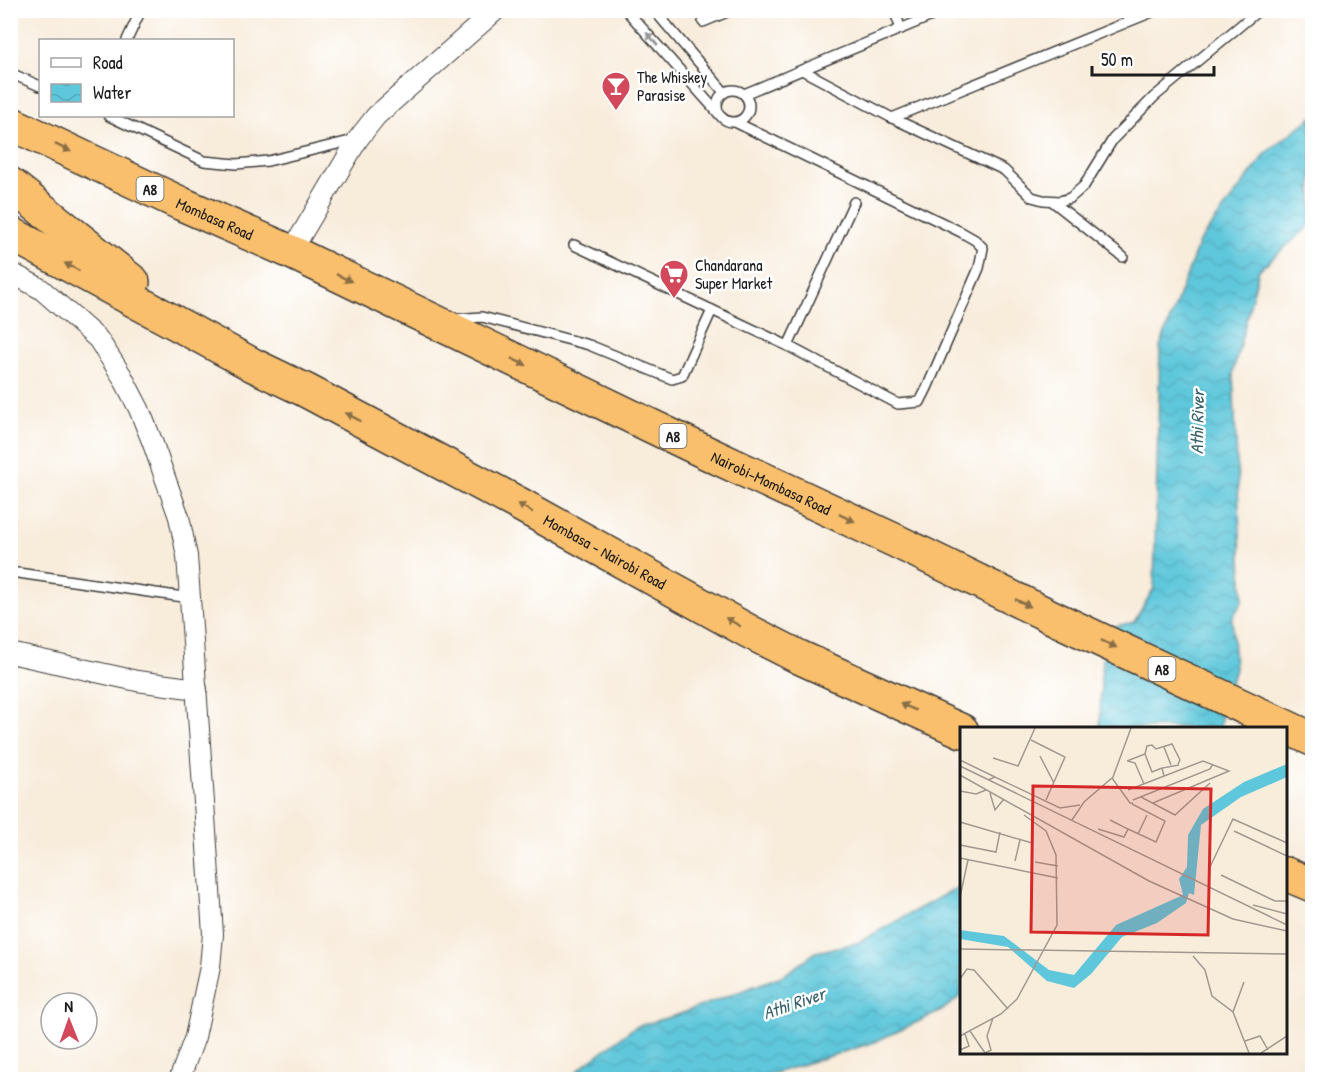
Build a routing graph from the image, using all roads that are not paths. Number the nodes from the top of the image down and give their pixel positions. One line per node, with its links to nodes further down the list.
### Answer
1 (141, 10): 12 (lane)
2 (496, 10): 23 (street)
3 (626, 10): 18 (lane, one-way to 3)
4 (654, 10): 16 (lane)
5 (732, 10): 10 (lane)
6 (894, 10): 11 (lane)
7 (946, 10): 11 (lane)
8 (1158, 10): 20 (lane)
9 (1259, 10): 25 (lane)
10 (704, 22)
11 (901, 29): 13 (lane)
12 (127, 39)
13 (802, 70): 17 (lane); 20 (lane)
14 (10, 73): 15 (lane)
15 (39, 86)
16 (724, 93): 17 (lane); 18 (lane)
17 (744, 94): 22 (lane)
18 (719, 114): 22 (lane)
19 (111, 117): 23 (lane)
20 (892, 118): 25 (lane)
21 (10, 123): 29 (highway, Mombasa Road / A8, one-way to 29)
22 (737, 123): 35 (lane)
23 (357, 139): 29 (street)
24 (10, 184): 34 (highway)
25 (1052, 201): 30 (lane)
26 (854, 202): 35 (lane)
27 (10, 233): 34 (highway, one-way to 27)
28 (574, 245): 32 (lane)
29 (291, 252): 33 (highway, Nairobi-Mombasa Road / A8, one-way to 33)
30 (1123, 257)
31 (10, 272): 37 (street)
32 (712, 310): 33 (lane); 35 (lane)
33 (430, 320): 40 (highway, Nairobi-Mombasa Road / A8, one-way to 40)
34 (198, 335): 42 (highway, Mombasa - Nairobi Road, one-way to 34)
35 (788, 346)
36 (18, 573): 37 (lane)
37 (190, 598): 39 (street)
38 (10, 653): 39 (street)
39 (197, 689): 46 (street)
40 (1286, 727)
41 (1287, 728): 43 (highway, Nairobi-Mombasa Road / A8, one-way to 43)
42 (960, 730)
43 (1312, 739)
44 (1287, 874): 45 (highway)
45 (1312, 885)
46 (179, 1080)

